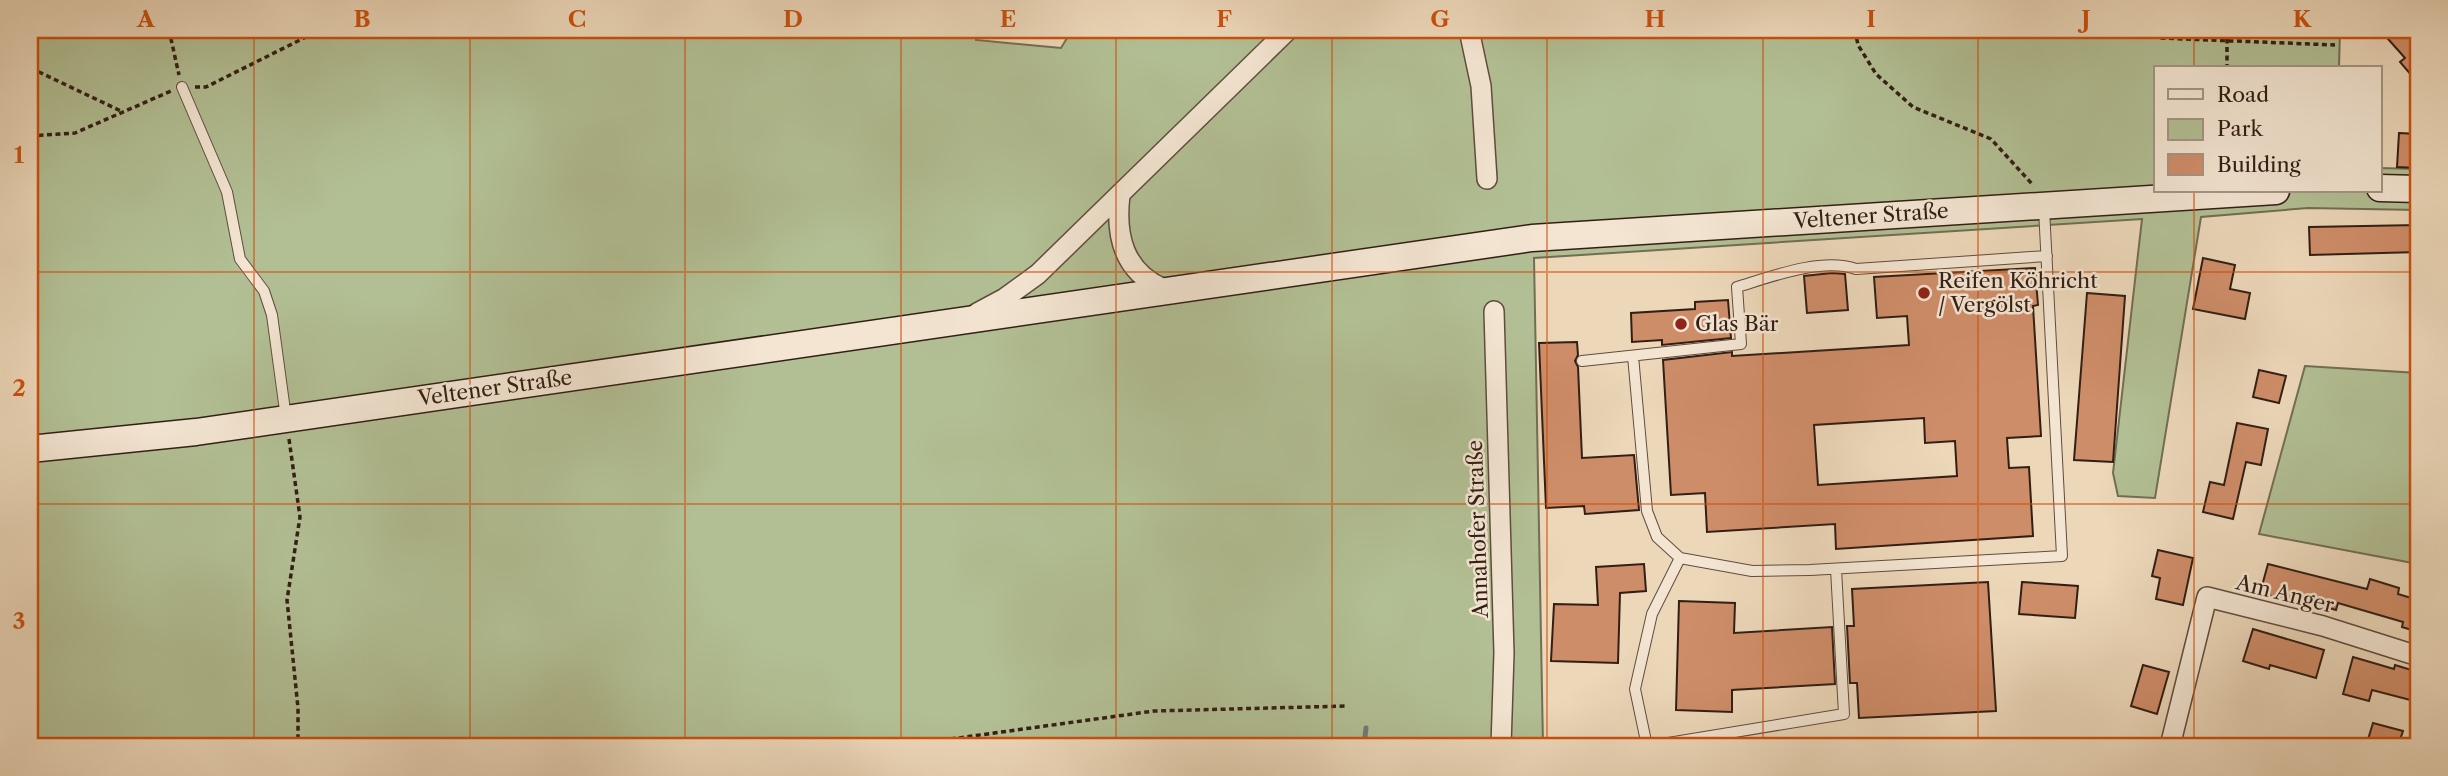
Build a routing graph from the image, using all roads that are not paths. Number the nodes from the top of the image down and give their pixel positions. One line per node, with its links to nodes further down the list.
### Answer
1 (1288, 30): 8 (street)
2 (1469, 30): 4 (street)
3 (182, 87): 16 (lane)
4 (1487, 178)
5 (2382, 188): 6 (main road)
6 (2418, 189)
7 (2259, 192): 9 (main road, Veltener Straße)
8 (1121, 195): 11 (street); 13 (street)
9 (2043, 205): 10 (lane); 11 (main road, Veltener Straße)
10 (2047, 256): 14 (lane); 19 (lane)
11 (1164, 289): 13 (main road, Veltener Straße)
12 (1494, 311): 21 (street, Annahofer Straße)
13 (960, 321): 16 (main road, Veltener Straße)
14 (1633, 356): 15 (lane); 18 (lane)
15 (1582, 361)
16 (286, 419): 17 (main road, Veltener Straße)
17 (30, 449)
18 (1680, 558): 19 (lane); 22 (lane)
19 (1836, 569): 22 (lane)
20 (2418, 656): 23 (street, Am Anger)
21 (1501, 746)
22 (1648, 746)
23 (2170, 746)

